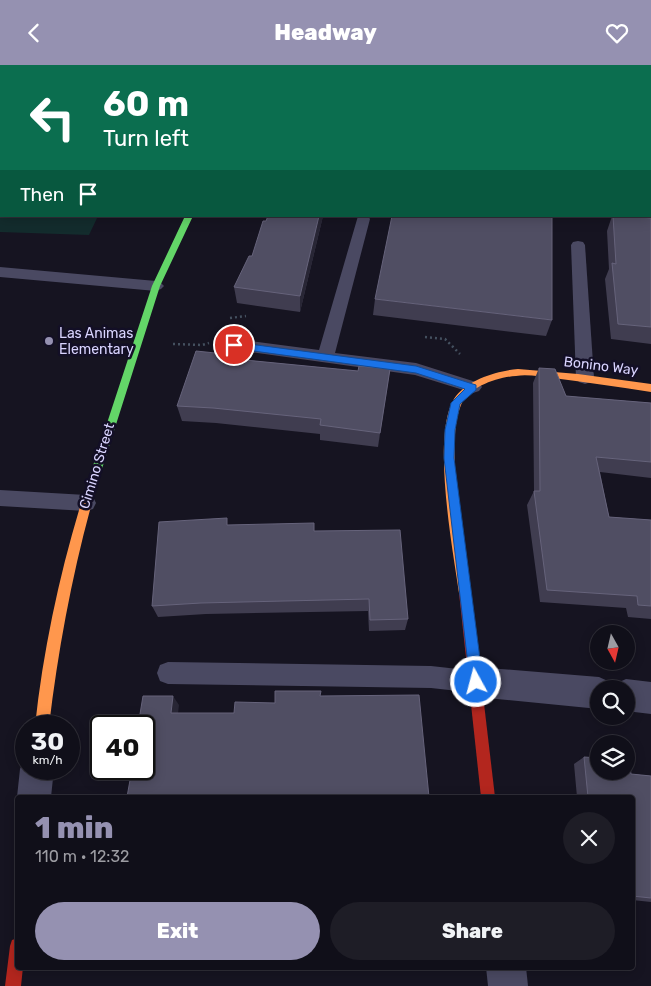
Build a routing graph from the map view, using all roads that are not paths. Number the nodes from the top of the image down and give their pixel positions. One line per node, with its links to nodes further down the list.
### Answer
1 (188, 217): 5 (street, Cimino Street)
2 (363, 219): 7 (lane)
3 (578, 245): 8 (lane)
4 (0, 272): 5 (lane)
5 (156, 286): 12 (street, Cimino Street)
6 (234, 345): 7 (lane)
7 (326, 357): 9 (lane)
8 (584, 378): 9 (street, Bonino Way); 10 (street, Bonino Way)
9 (472, 387): 14 (street)
10 (651, 388)
11 (0, 498): 12 (lane)
12 (86, 503): 18 (street, Cimino Street)
13 (168, 673): 14 (lane)
14 (476, 682): 15 (street); 21 (street)
15 (590, 692)
16 (635, 696): 17 (street)
17 (651, 697)
18 (43, 715)
19 (36, 780): 20 (street)
20 (34, 795)
21 (488, 795)
22 (15, 970): 24 (street)
23 (506, 970): 25 (street)
24 (13, 986)
25 (508, 986)

